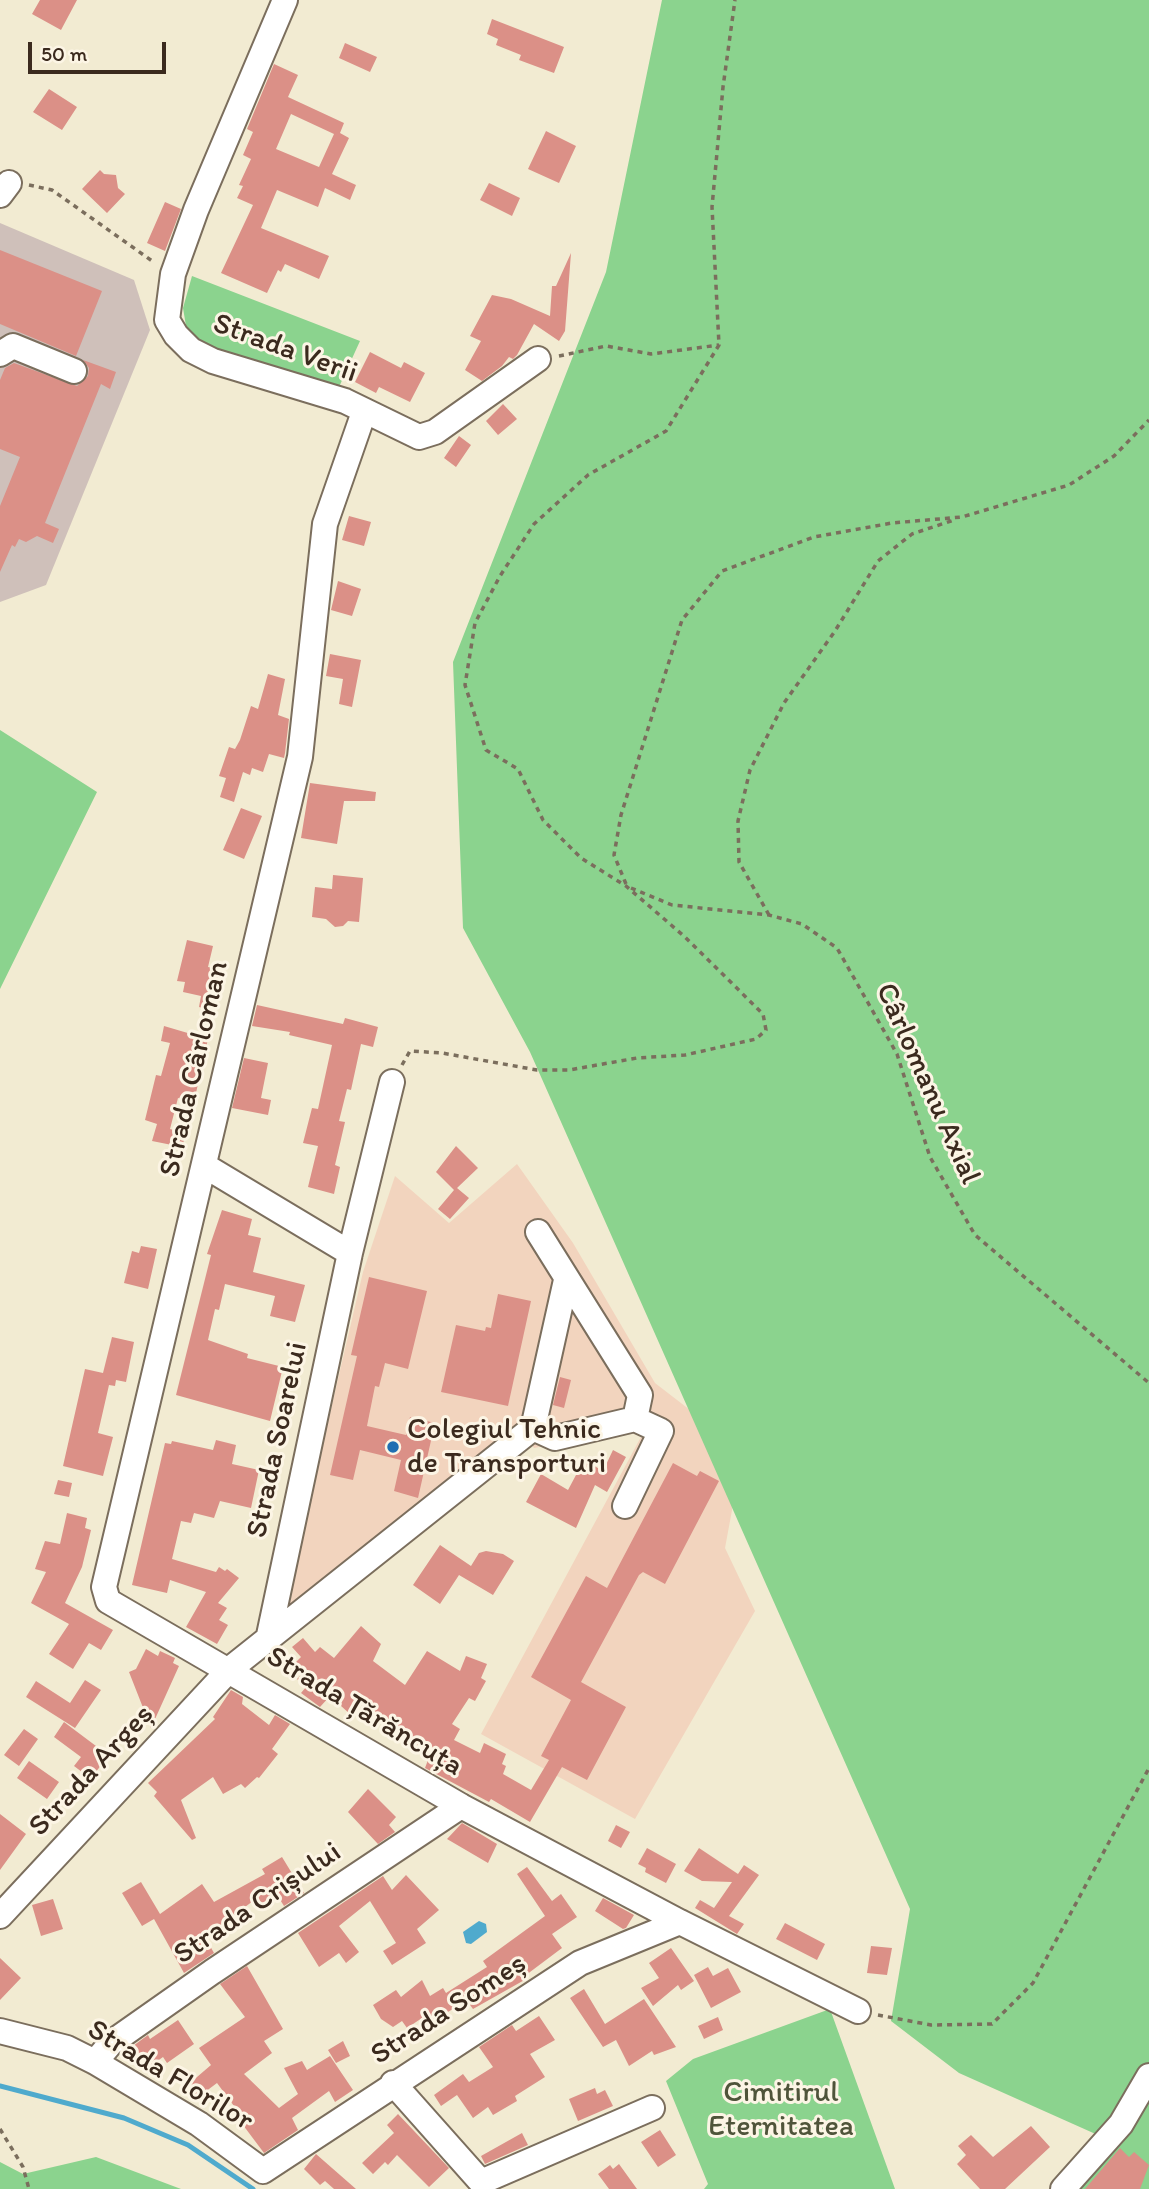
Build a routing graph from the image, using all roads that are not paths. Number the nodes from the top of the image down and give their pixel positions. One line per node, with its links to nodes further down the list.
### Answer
1 (285, 0): 5 (street, Strada Verii)
2 (0, 354): 4 (street)
3 (538, 359): 5 (street, Strada Verii)
4 (74, 371)
5 (364, 412): 7 (street, Strada Cârloman)
6 (392, 1082): 9 (street, Strada Soarelui)
7 (205, 1166): 9 (street); 15 (street, Strada Cârloman)
8 (538, 1232): 10 (street)
9 (349, 1253): 14 (street, Strada Soarelui)
10 (566, 1280): 11 (street); 12 (street)
11 (635, 1419): 12 (street); 13 (street)
12 (533, 1428): 14 (street, Strada Țărăncuța)
13 (625, 1506)
14 (268, 1640): 15 (street, Strada Țărăncuța)
15 (230, 1669): 16 (street, Strada Țărăncuța); 17 (street, Strada Argeș)
16 (461, 1805): 18 (street, Strada Țărăncuța); 21 (street, Strada Crișului)
17 (0, 1916)
18 (680, 1922): 19 (street, Strada Țărăncuța); 23 (street, Strada Someș)
19 (858, 2011)
20 (0, 2031): 21 (street, Strada Florilor)
21 (95, 2062): 25 (street, Strada Florilor)
22 (1149, 2076): 26 (street)
23 (393, 2083): 24 (street); 25 (street, Strada Someș)
24 (652, 2108)
25 (263, 2171)
26 (1063, 2189)

